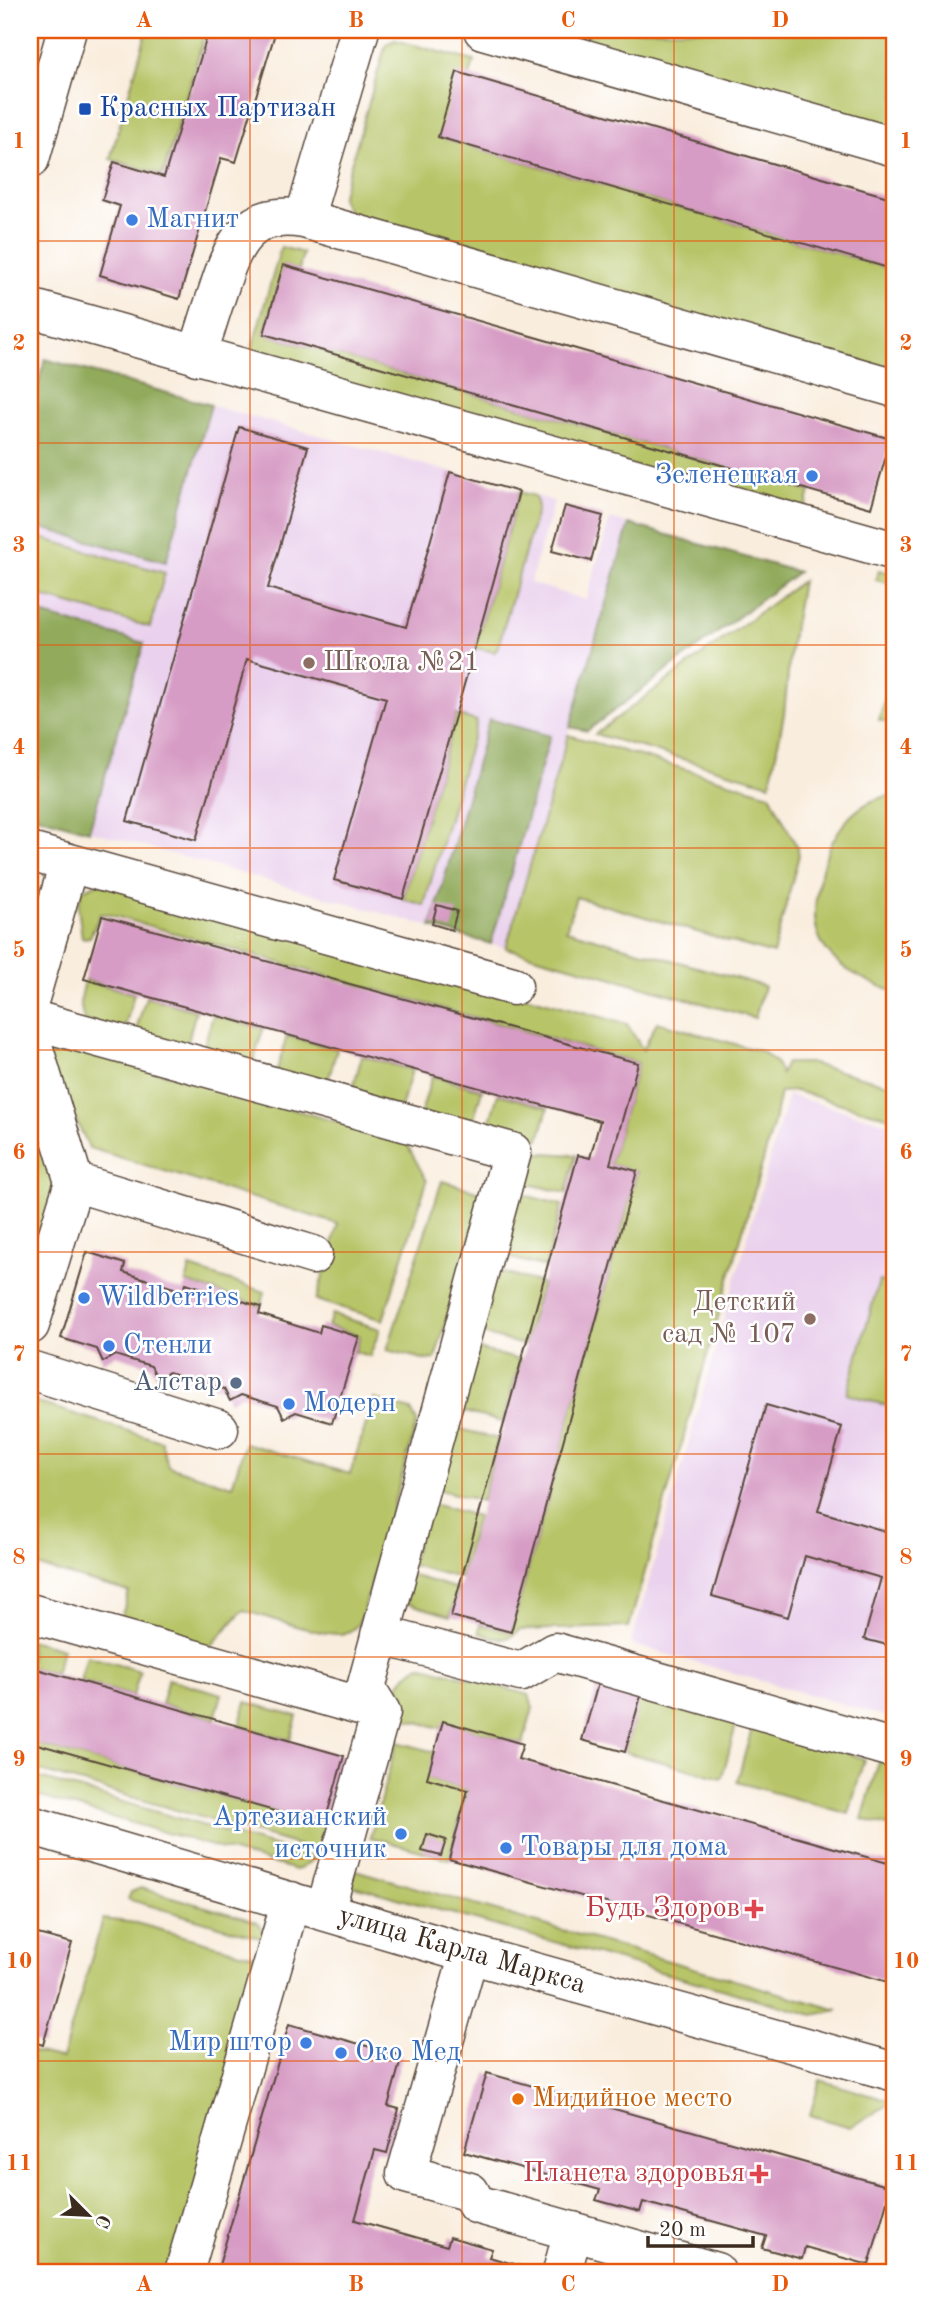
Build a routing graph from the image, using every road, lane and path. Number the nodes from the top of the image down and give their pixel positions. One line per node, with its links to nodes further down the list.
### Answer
1 (67, 30): 5 (street)
2 (360, 30): 6 (street)
3 (483, 30): 4 (street)
4 (895, 147)
5 (30, 159)
6 (304, 219): 8 (street); 9 (street)
7 (30, 308): 8 (street)
8 (197, 356): 10 (street)
9 (895, 388)
10 (895, 551)
11 (30, 852): 12 (street)
12 (69, 863): 13 (street); 14 (street)
13 (513, 986)
14 (30, 998)
15 (30, 1019): 23 (street)
16 (30, 1037): 17 (street)
17 (74, 1182): 18 (street); 19 (street)
18 (313, 1255)
19 (30, 1325)
20 (30, 1370): 21 (street)
21 (219, 1429)
22 (30, 1613): 24 (street)
23 (380, 1635): 24 (street); 25 (street)
24 (381, 1712): 27 (street)
25 (895, 1749)
26 (30, 1825): 27 (street, улица Карла Маркса)
27 (308, 1906): 28 (street, улица Карла Маркса); 32 (street)
28 (469, 1954): 29 (street, улица Карла Маркса); 30 (street)
29 (895, 2072)
30 (573, 2231): 31 (street); 33 (street)
31 (664, 2265): 34 (street)
32 (184, 2272)
33 (562, 2272)
34 (716, 2272)

